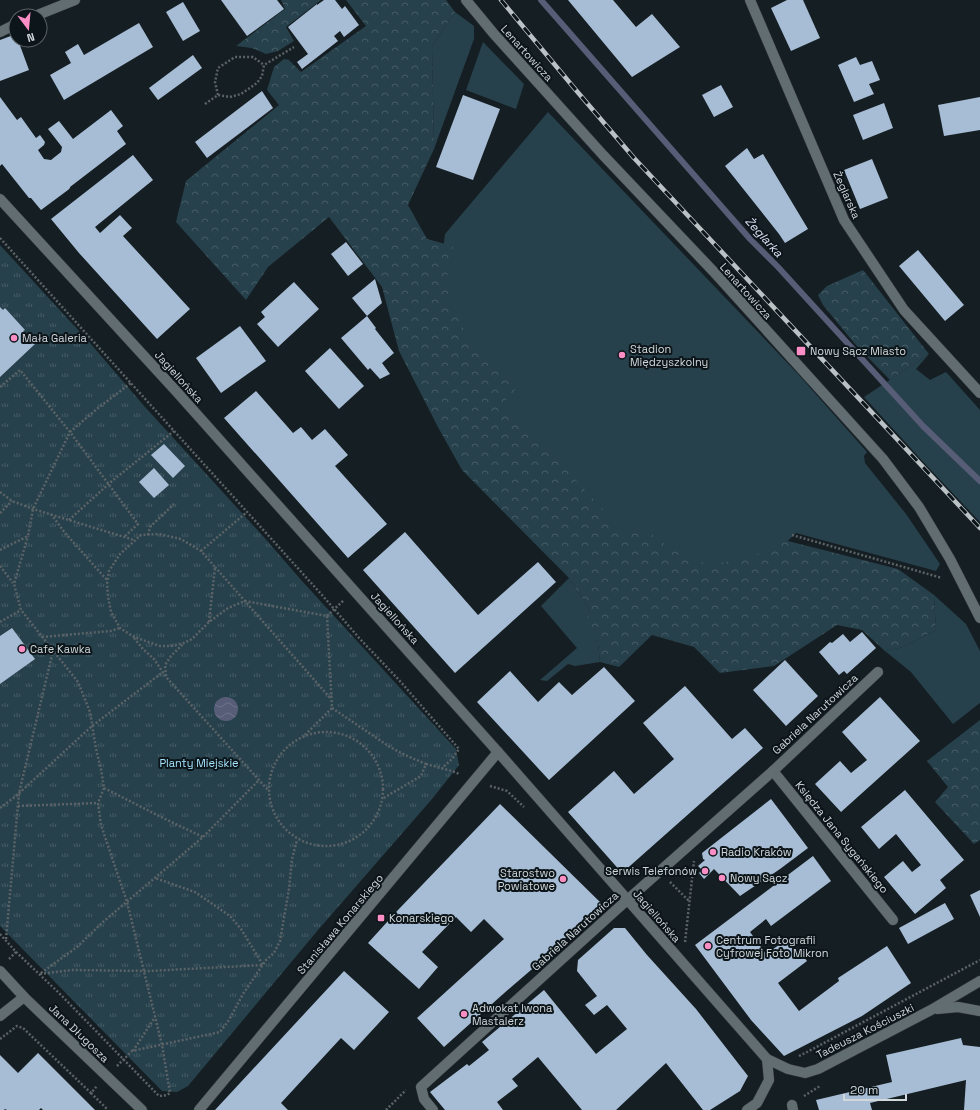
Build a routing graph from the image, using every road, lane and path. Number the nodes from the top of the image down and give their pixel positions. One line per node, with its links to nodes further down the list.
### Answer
1 (75, 0): 4 (street)
2 (466, 0): 36 (street, Lenartowicza)
3 (750, 0): 13 (street, Żeglarska)
4 (48, 11)
5 (294, 47): 6 (path)
6 (264, 65): 7 (path); 7 (path)
7 (218, 95): 8 (path)
8 (205, 104)
9 (0, 199): 37 (street, Jagiellońska)
10 (0, 238): 11 (path)
11 (131, 383): 14 (path); 15 (path)
12 (0, 387): 15 (path)
13 (980, 393)
14 (174, 431): 16 (path); 21 (path)
15 (70, 432): 16 (path); 20 (path)
16 (109, 484): 24 (path); 28 (path)
17 (0, 492): 18 (path)
18 (12, 500): 20 (path); 22 (path)
19 (174, 504): 25 (path)
20 (33, 509): 23 (path); 27 (path)
21 (247, 512): 31 (path); 39 (path)
22 (0, 513)
23 (51, 514): 24 (path); 34 (path)
24 (69, 520): 28 (path)
25 (148, 535): 29 (path); 31 (path)
26 (792, 535): 36 (path)
27 (28, 536): 30 (path); 35 (path)
28 (124, 537): 29 (path)
29 (135, 540): 34 (path)
30 (0, 550)
31 (201, 551): 33 (path)
32 (0, 566): 35 (path)
33 (215, 567): 38 (path); 44 (path)
34 (108, 581): 45 (path)
35 (14, 584): 40 (path)
36 (962, 584): 42 (street, Lenartowicza)
37 (354, 591): 39 (path); 57 (street, Jagiellońska)
38 (245, 601): 41 (path); 44 (path); 53 (path)
39 (334, 609): 41 (path); 58 (path)
40 (21, 610): 43 (path); 46 (path)
41 (327, 616): 53 (path)
42 (980, 618)
43 (0, 622)
44 (209, 622): 48 (path)
45 (120, 628): 46 (path); 47 (path)
46 (42, 636): 49 (path)
47 (134, 637): 48 (path); 50 (path)
48 (184, 643): 52 (path)
49 (53, 651): 55 (path); 63 (path)
50 (163, 672): 52 (path); 55 (path)
51 (878, 672): 59 (street, Gabriela Narutowicza)
52 (166, 677): 60 (path)
53 (331, 699): 54 (path)
54 (332, 708): 56 (path); 64 (path)
55 (92, 726): 61 (path); 63 (path)
56 (303, 736): 62 (path); 64 (path)
57 (498, 752): 73 (street, Jagiellońska); 103 (street, Stanisława Konarskiego)
58 (441, 768)
59 (772, 771): 73 (street, Gabriela Narutowicza); 76 (street, Księdza Jana Sygańskiego)
60 (259, 780): 62 (path); 68 (path)
61 (104, 788): 65 (path); 68 (path)
62 (268, 790): 69 (path)
63 (19, 793): 66 (path); 67 (path)
64 (382, 799): 69 (path)
65 (98, 803): 66 (path); 75 (path)
66 (18, 806): 78 (path)
67 (0, 808)
68 (203, 837): 71 (path)
69 (298, 840): 81 (path)
70 (695, 857): 74 (path)
71 (155, 878): 75 (path); 81 (path)
72 (669, 880): 74 (path)
73 (627, 900): 96 (street, Jagiellońska); 104 (street, Gabriela Narutowicza)
74 (689, 901): 79 (path)
75 (128, 902): 83 (path); 84 (path)
76 (893, 920)
77 (0, 934): 78 (path)
78 (6, 940): 84 (path)
79 (684, 943)
80 (980, 960): 94 (path)
81 (263, 965): 83 (path); 92 (path)
82 (0, 971): 86 (street, Jana Długosza)
83 (144, 971): 84 (path); 90 (path)
84 (40, 974): 92 (path)
85 (980, 981): 87 (street, Tadeusza Kościuszki)
86 (24, 997): 89 (street); 97 (street, Jana Długosza)
87 (931, 1010): 88 (street); 96 (street, Tadeusza Kościuszki)
88 (980, 1011)
89 (0, 1016)
90 (155, 1016): 92 (path); 93 (path)
91 (0, 1039): 99 (path)
92 (162, 1045): 93 (path)
93 (132, 1051): 95 (path)
94 (807, 1052)
95 (129, 1054)
96 (767, 1059): 105 (street)
97 (106, 1076): 99 (path); 102 (street, Jana Długosza)
98 (823, 1084): 100 (path)
99 (91, 1092): 101 (path)
100 (793, 1107)
101 (108, 1110)
102 (142, 1110)
103 (199, 1110)
104 (433, 1110)
105 (747, 1110)

